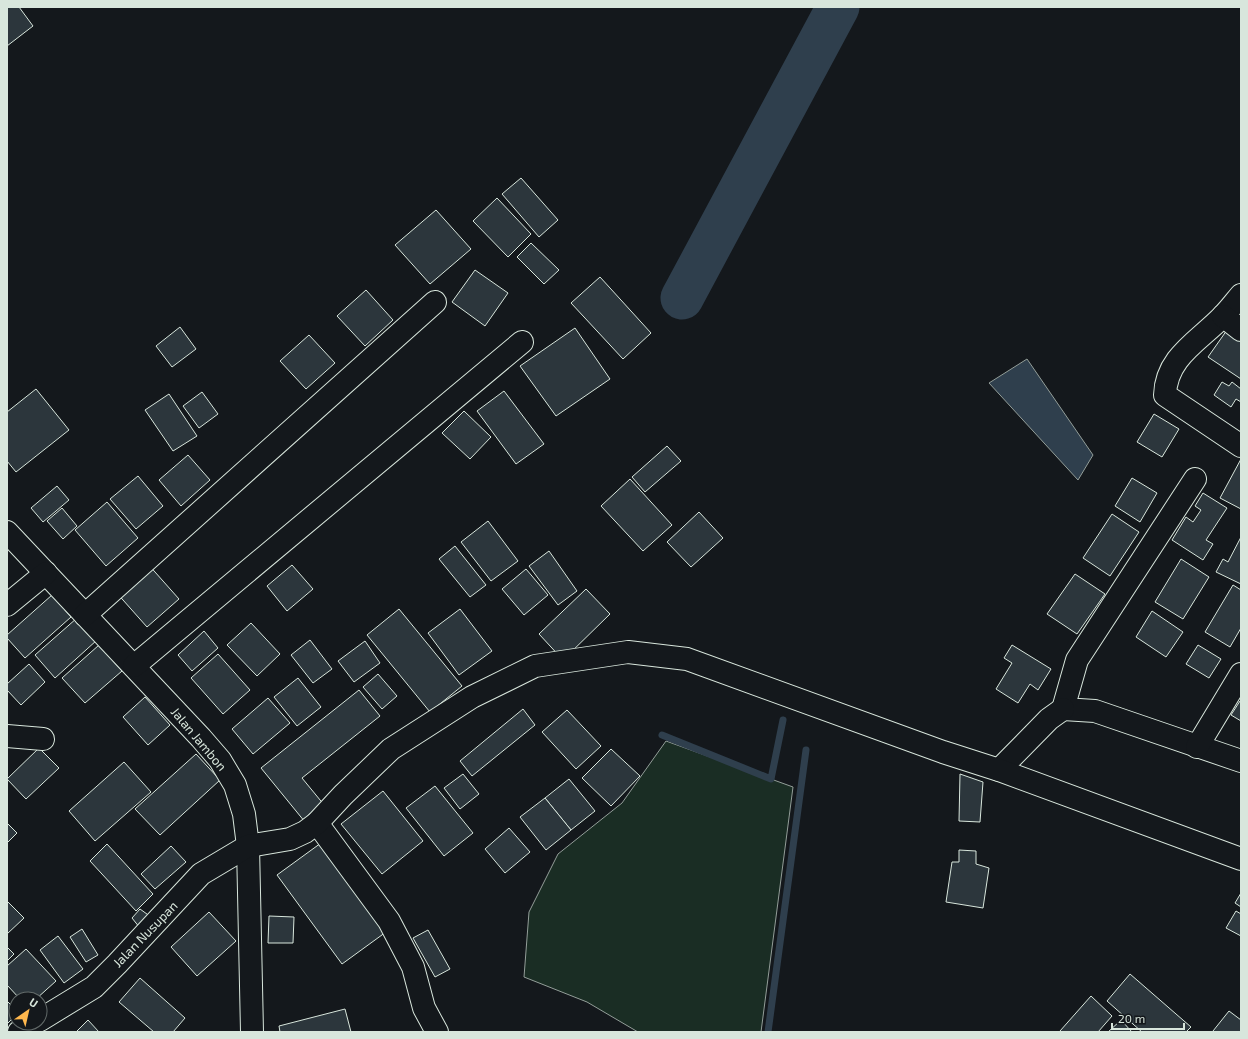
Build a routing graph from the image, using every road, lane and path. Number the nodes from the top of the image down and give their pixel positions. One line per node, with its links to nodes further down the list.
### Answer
1 (1241, 295): 3 (street)
2 (435, 302): 11 (street)
3 (1223, 316): 4 (street); 6 (street)
4 (1241, 330)
5 (522, 342): 12 (street)
6 (1241, 446)
7 (1194, 478): 14 (street)
8 (7, 532): 9 (street, Jalan Jambon)
9 (46, 573): 10 (street); 11 (street, Jalan Jambon)
10 (7, 605)
11 (85, 615): 12 (street, Jalan Jambon)
12 (134, 666): 21 (street, Jalan Jambon)
13 (1241, 674): 17 (street)
14 (1063, 709): 17 (street); 19 (street)
15 (7, 736): 16 (street)
16 (43, 739)
17 (1197, 747): 18 (street)
18 (1241, 761)
19 (999, 770): 20 (street); 22 (street)
20 (317, 823): 21 (street); 25 (street)
21 (248, 846): 23 (street, Jalan Nusupan); 24 (street, Jalan Jambon)
22 (1241, 859)
23 (48, 1015)
24 (252, 1032)
25 (437, 1032)

